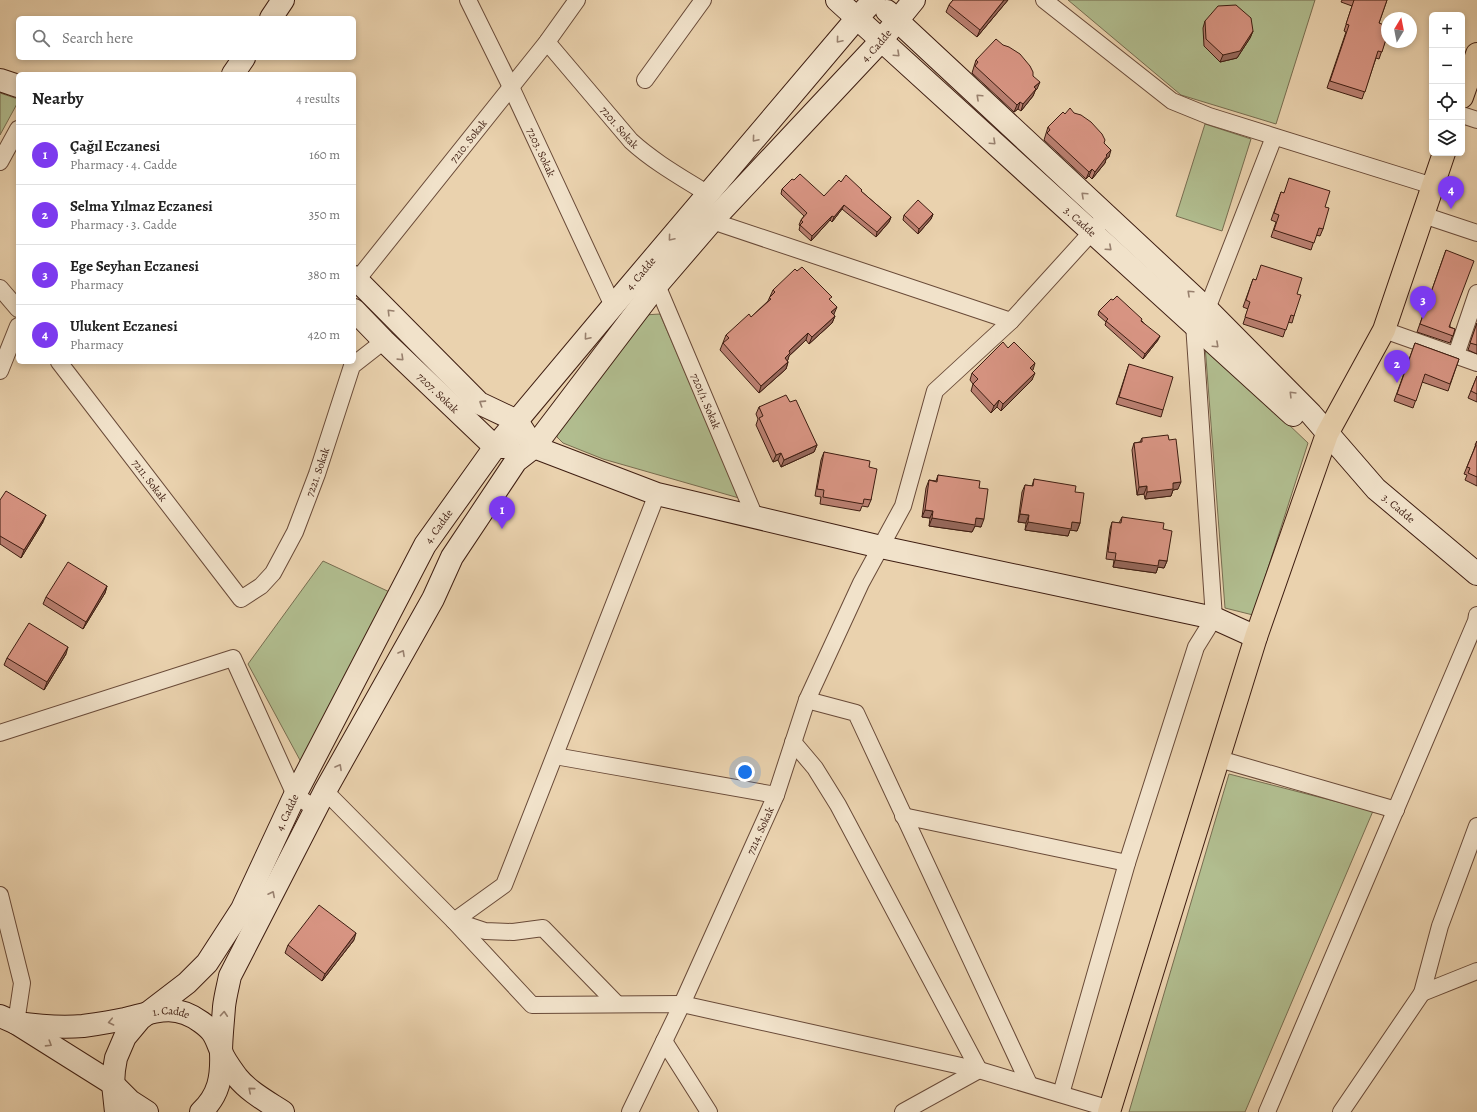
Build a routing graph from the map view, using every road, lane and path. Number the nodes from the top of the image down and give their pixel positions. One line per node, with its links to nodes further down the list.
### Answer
1 (283, 0): 9 (street)
2 (468, 0): 20 (street, 7203. Sokak)
3 (577, 0): 13 (street, 7210. Sokak)
4 (703, 0): 18 (street)
5 (837, 0): 10 (street, 3. Cadde)
6 (876, 0): 10 (street, 4. Cadde); 11 (street, 3. Cadde)
7 (914, 0): 11 (street, 4. Cadde)
8 (1044, 0): 25 (street)
9 (272, 16)
10 (858, 18): 12 (street, 3. Cadde); 29 (street, 4. Cadde, one-way to 29)
11 (897, 21): 12 (street, 4. Cadde); 31 (street, 3. Cadde, one-way to 11)
12 (881, 40): 32 (street, 4. Cadde); 33 (street, 3. Cadde, one-way to 33)
13 (547, 42): 20 (street, 7210. Sokak); 29 (street, 7201. Sokak)
14 (1477, 54): 21 (main road)
15 (243, 60): 16 (street)
16 (234, 72)
17 (0, 80): 19 (street)
18 (645, 80)
19 (16, 85)
20 (511, 87): 35 (street, 7210. Sokak); 39 (street, 7203. Sokak)
21 (1465, 88)
22 (1465, 116): 23 (street)
23 (1477, 120)
24 (16, 135): 27 (street)
25 (1274, 137): 28 (street); 42 (street)
26 (1443, 156): 28 (main road)
27 (8, 157)
28 (1433, 186): 30 (main road)
29 (708, 194): 39 (street, 4. Cadde, one-way to 39)
30 (1423, 215): 34 (street); 44 (main road)
31 (1107, 216): 33 (street, 7214. Sokak); 42 (street, 3. Cadde, one-way to 31)
32 (712, 221): 36 (street, 4. Cadde); 43 (street)
33 (1092, 233): 42 (street, 3. Cadde, one-way to 42); 43 (street, 7214. Sokak)
34 (1477, 233)
35 (356, 278): 53 (street, 7207. Sokak, one-way to 35)
36 (657, 285): 56 (street, 4. Cadde); 58 (street, 7201/1. Sokak)
37 (0, 288): 40 (street)
38 (1477, 293): 47 (street)
39 (613, 306): 53 (street, 4. Cadde, one-way to 53)
40 (16, 307)
41 (356, 312): 46 (street, 7207. Sokak)
42 (1201, 317): 54 (street, 3. Cadde); 63 (street)
43 (1011, 321): 59 (street, 7214. Sokak)
44 (1384, 330): 47 (street); 54 (main road)
45 (16, 331): 52 (street)
46 (384, 342): 48 (street, 7221. Sokak); 55 (street, 7207. Sokak, one-way to 55)
47 (1456, 355): 49 (street)
48 (356, 360)
49 (1477, 363)
50 (61, 364): 61 (street, 7211. Sokak)
51 (349, 364): 61 (street, 7221. Sokak)
52 (0, 371)
53 (516, 422): 55 (street, 4. Cadde); 56 (street)
54 (1328, 434): 60 (street, 3. Cadde); 64 (main road)
55 (495, 447): 56 (street); 70 (street, 4. Cadde)
56 (534, 447): 57 (street); 72 (street, 4. Cadde, one-way to 56)
57 (657, 494): 58 (street); 68 (street)
58 (755, 517): 59 (street)
59 (881, 547): 63 (street); 65 (street, 7214. Sokak)
60 (1477, 574)
61 (242, 598)
62 (1477, 615): 73 (street)
63 (1214, 618): 64 (street); 76 (street)
64 (1256, 637): 69 (main road)
65 (807, 700): 67 (street, 7214. Sokak); 74 (street)
66 (0, 733): 70 (street)
67 (793, 742): 71 (street, 7214. Sokak); 87 (street)
68 (555, 756): 71 (street); 78 (street)
69 (1218, 759): 73 (street); 91 (main road)
70 (295, 795): 72 (street); 83 (street, 4. Cadde)
71 (776, 795): 82 (street, 7214. Sokak)
72 (320, 800): 78 (street); 86 (street, 4. Cadde, one-way to 72)
73 (1396, 810): 99 (street)
74 (903, 816): 76 (street); 89 (street)
75 (1477, 826): 80 (street)
76 (1127, 863): 90 (street)
77 (0, 895): 84 (street)
78 (454, 921): 81 (street); 81 (street)
79 (1477, 970): 80 (street)
80 (1422, 993): 100 (street)
81 (618, 1004): 82 (street)
82 (682, 1004): 85 (street, 7214. Sokak); 87 (street)
83 (149, 1012): 84 (street, 1. Cadde, one-way to 84); 86 (street, 1. Cadde); 88 (street, 4. Cadde)
84 (8, 1019): 88 (street, one-way to 88)
85 (664, 1041): 96 (street, 7214. Sokak); 97 (street)
86 (221, 1052): 94 (street, 4. Cadde); 95 (street, 1. Cadde, one-way to 86)
87 (979, 1070): 89 (street); 98 (street)
88 (112, 1084): 92 (street, 4. Cadde); 93 (street)
89 (1029, 1084): 90 (street)
90 (1061, 1094): 91 (street)
91 (1110, 1110)
92 (116, 1112)
93 (147, 1112)
94 (202, 1112)
95 (283, 1112)
96 (630, 1112)
97 (709, 1112)
98 (903, 1112)
99 (1267, 1112)
100 (1341, 1112)

